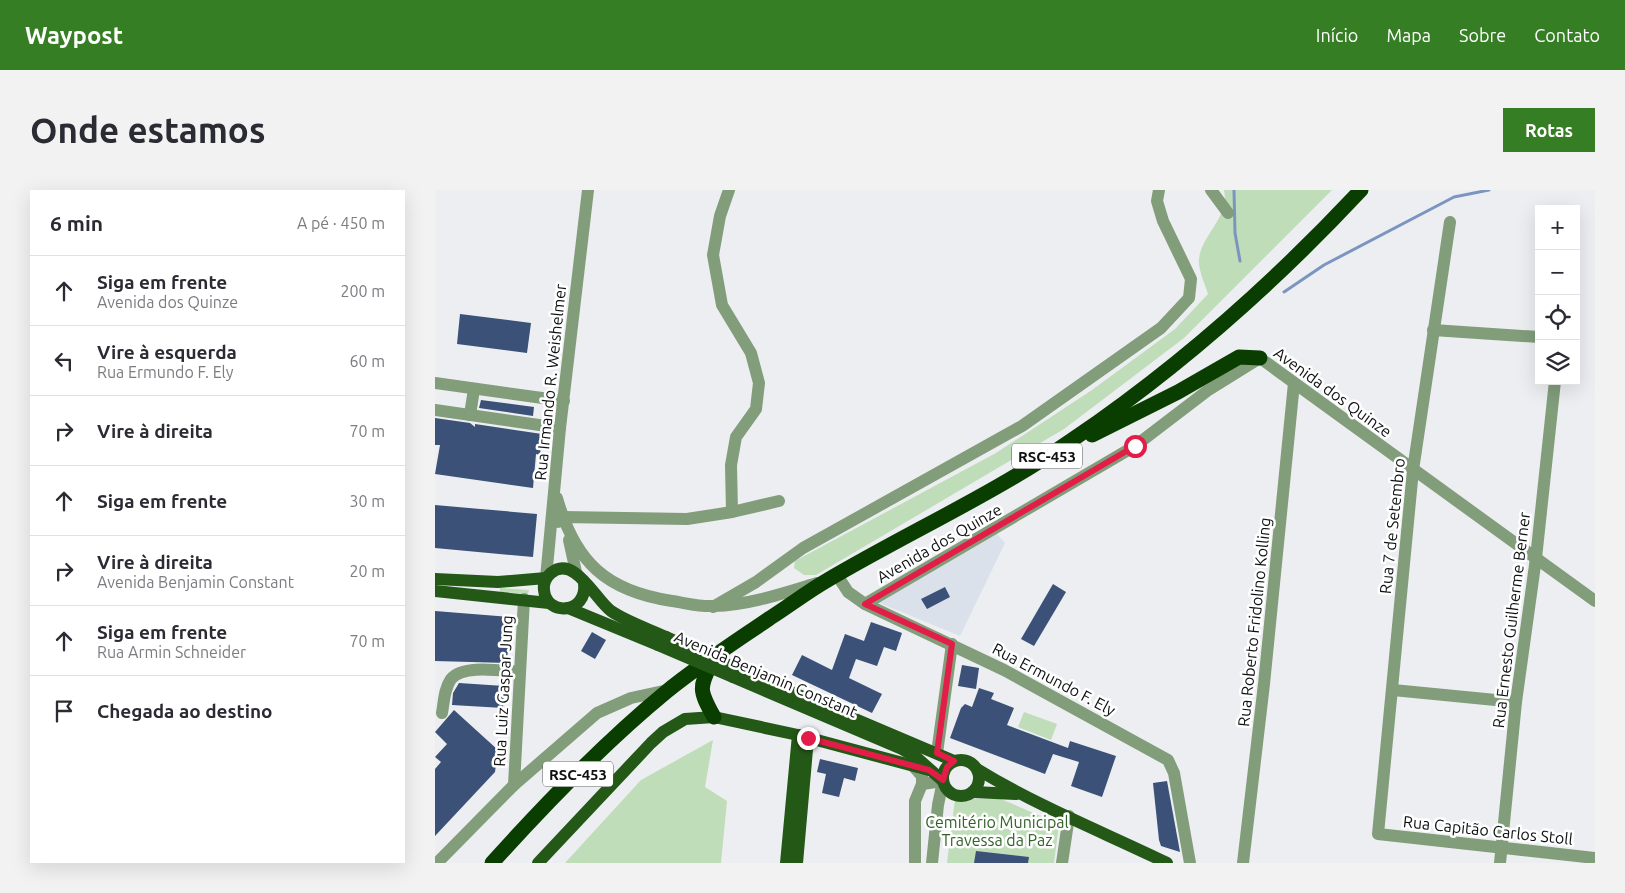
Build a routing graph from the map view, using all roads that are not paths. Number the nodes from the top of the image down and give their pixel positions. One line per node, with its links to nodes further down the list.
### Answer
1 (588, 190): 17 (street, Rua Irmando R. Weishelmer)
2 (729, 190): 25 (street)
3 (1159, 190): 41 (street)
4 (1211, 190): 8 (street)
5 (1361, 190): 7 (highway, RSC-453)
6 (1375, 190): 7 (highway)
7 (1345, 208): 21 (highway, RSC-453)
8 (1228, 212)
9 (1450, 222): 10 (street, Rua 7 de Setembro)
10 (1433, 330): 11 (street); 22 (street, Rua 7 de Setembro)
11 (1535, 338)
12 (1260, 358): 14 (street, Avenida dos Quinze); 21 (highway); 40 (street, Avenida dos Quinze)
13 (435, 383): 16 (street)
14 (1294, 383): 22 (street, Avenida dos Quinze); 78 (street, Rua Roberto Fridolino Kolling)
15 (1555, 385): 28 (street, Rua Ernesto Guilherme Berner)
16 (473, 389): 17 (street); 19 (street)
17 (563, 401): 20 (street, Rua Irmando R. Weishelmer)
18 (435, 410): 19 (street)
19 (470, 415): 20 (street)
20 (561, 428): 23 (street, Rua Irmando R. Weishelmer)
21 (1069, 443): 31 (highway, RSC-453)
22 (1413, 470): 28 (street, Avenida dos Quinze); 49 (street, Rua 7 de Setembro)
23 (555, 490): 26 (street); 27 (street, Rua Irmando R. Weishelmer)
24 (779, 501): 25 (street)
25 (732, 512): 26 (street)
26 (564, 522): 27 (street); 29 (street); 33 (street)
27 (551, 528): 30 (street, Rua Irmando R. Weishelmer)
28 (1536, 558): 38 (street, Avenida dos Quinze); 50 (street, Rua Ernesto Guilherme Berner)
29 (580, 577): 30 (main road); 33 (street); 42 (main road); 43 (main road, Avenida Benjamin Constant)
30 (546, 578): 34 (main road); 39 (main road)
31 (831, 578): 40 (street, Rua Ermundo F. Ely); 41 (street); 45 (highway, RSC-453)
32 (435, 579): 34 (main road)
33 (610, 580): 41 (street)
34 (498, 582): 36 (main road)
35 (435, 591): 36 (main road)
36 (499, 597): 37 (main road)
37 (523, 598): 39 (main road); 46 (street, Rua Luiz Gaspar Jung)
38 (1595, 601)
39 (549, 603): 42 (main road)
40 (865, 604): 44 (street, Rua Ermundo F. Ely)
41 (713, 607)
42 (568, 608): 43 (main road, Avenida Benjamin Constant)
43 (662, 641): 47 (main road, Avenida Benjamin Constant, bridge)
44 (952, 644): 54 (street); 77 (street, Rua Ermundo F. Ely)
45 (714, 656): 48 (highway, RSC-453); 52 (highway)
46 (520, 672): 51 (street); 61 (street, Rua Luiz Gaspar Jung)
47 (737, 674): 54 (main road, Avenida Benjamin Constant); 58 (main road, Avenida Benjamin Constant)
48 (668, 690): 61 (street); 69 (highway, RSC-453)
49 (1393, 690): 50 (street); 65 (street, Rua 7 de Setembro)
50 (1515, 702): 66 (street, Rua Ernesto Guilherme Berner)
51 (442, 713)
52 (713, 717): 53 (main road); 70 (main road)
53 (803, 736): 56 (main road); 71 (main road); 72 (main road)
54 (937, 753): 55 (main road, Avenida Benjamin Constant)
55 (954, 761): 57 (main road); 59 (main road)
56 (913, 766): 58 (main road); 60 (street)
57 (977, 769): 62 (main road); 63 (main road)
58 (929, 770): 59 (main road, Avenida Benjamin Constant)
59 (943, 780): 60 (street); 62 (main road); 74 (street)
60 (922, 784): 73 (street)
61 (514, 785): 68 (street)
62 (973, 792): 63 (main road)
63 (1019, 794): 64 (main road)
64 (1069, 816): 75 (street); 76 (main road)
65 (1378, 834): 66 (street, Rua Capitão Carlos Stoll)
66 (1502, 848): 67 (street, Rua Capitão Carlos Stoll); 79 (street, Rua Ernesto Guilherme Berner)
67 (1595, 858)
68 (437, 863)
69 (492, 863)
70 (538, 863)
71 (786, 863)
72 (797, 863)
73 (915, 863)
74 (932, 863)
75 (1063, 863)
76 (1167, 863)
77 (1190, 863)
78 (1243, 863)
79 (1500, 863)

